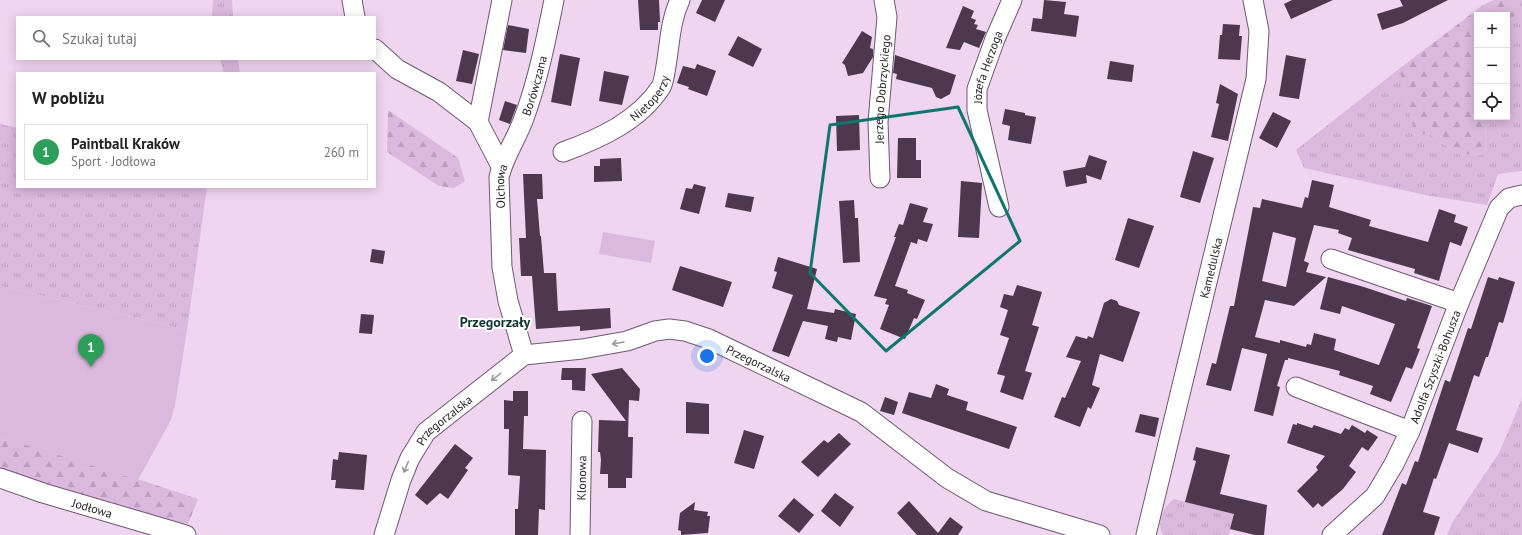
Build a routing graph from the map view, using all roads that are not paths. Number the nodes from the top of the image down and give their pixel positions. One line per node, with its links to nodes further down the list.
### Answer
1 (352, 0): 8 (street)
2 (502, 0): 10 (street)
3 (554, 0): 12 (street, Borówczana)
4 (680, 0): 11 (street, Nietoperzy)
5 (884, 0): 13 (street, Jerzego Dobrzyckiego)
6 (1012, 0): 15 (street, Józefa Herzoga)
7 (1253, 0): 27 (street, Kamedulska)
8 (355, 16)
9 (376, 50): 10 (street, Olchowa)
10 (478, 122): 12 (street, Olchowa)
11 (562, 152)
12 (502, 166): 18 (street, Olchowa)
13 (880, 178)
14 (1522, 195): 17 (street, Adolfa Szyszki-Bohusza)
15 (999, 207)
16 (1331, 259): 17 (street, Adolfa Szyszki-Bohusza)
17 (1459, 303): 21 (street, Adolfa Szyszki-Bohusza)
18 (524, 355): 24 (street, Przegorzalska, one-way to 24); 26 (street, Przegorzalska, one-way to 18)
19 (1296, 387): 21 (street, Adolfa Szyszki-Bohusza)
20 (582, 421): 25 (street, Klonowa)
21 (1410, 430): 28 (street, Adolfa Szyszki-Bohusza)
22 (0, 478): 23 (street, Jodłowa)
23 (186, 535)
24 (384, 535)
25 (580, 535)
26 (1100, 535)
27 (1146, 535)
28 (1332, 535)

